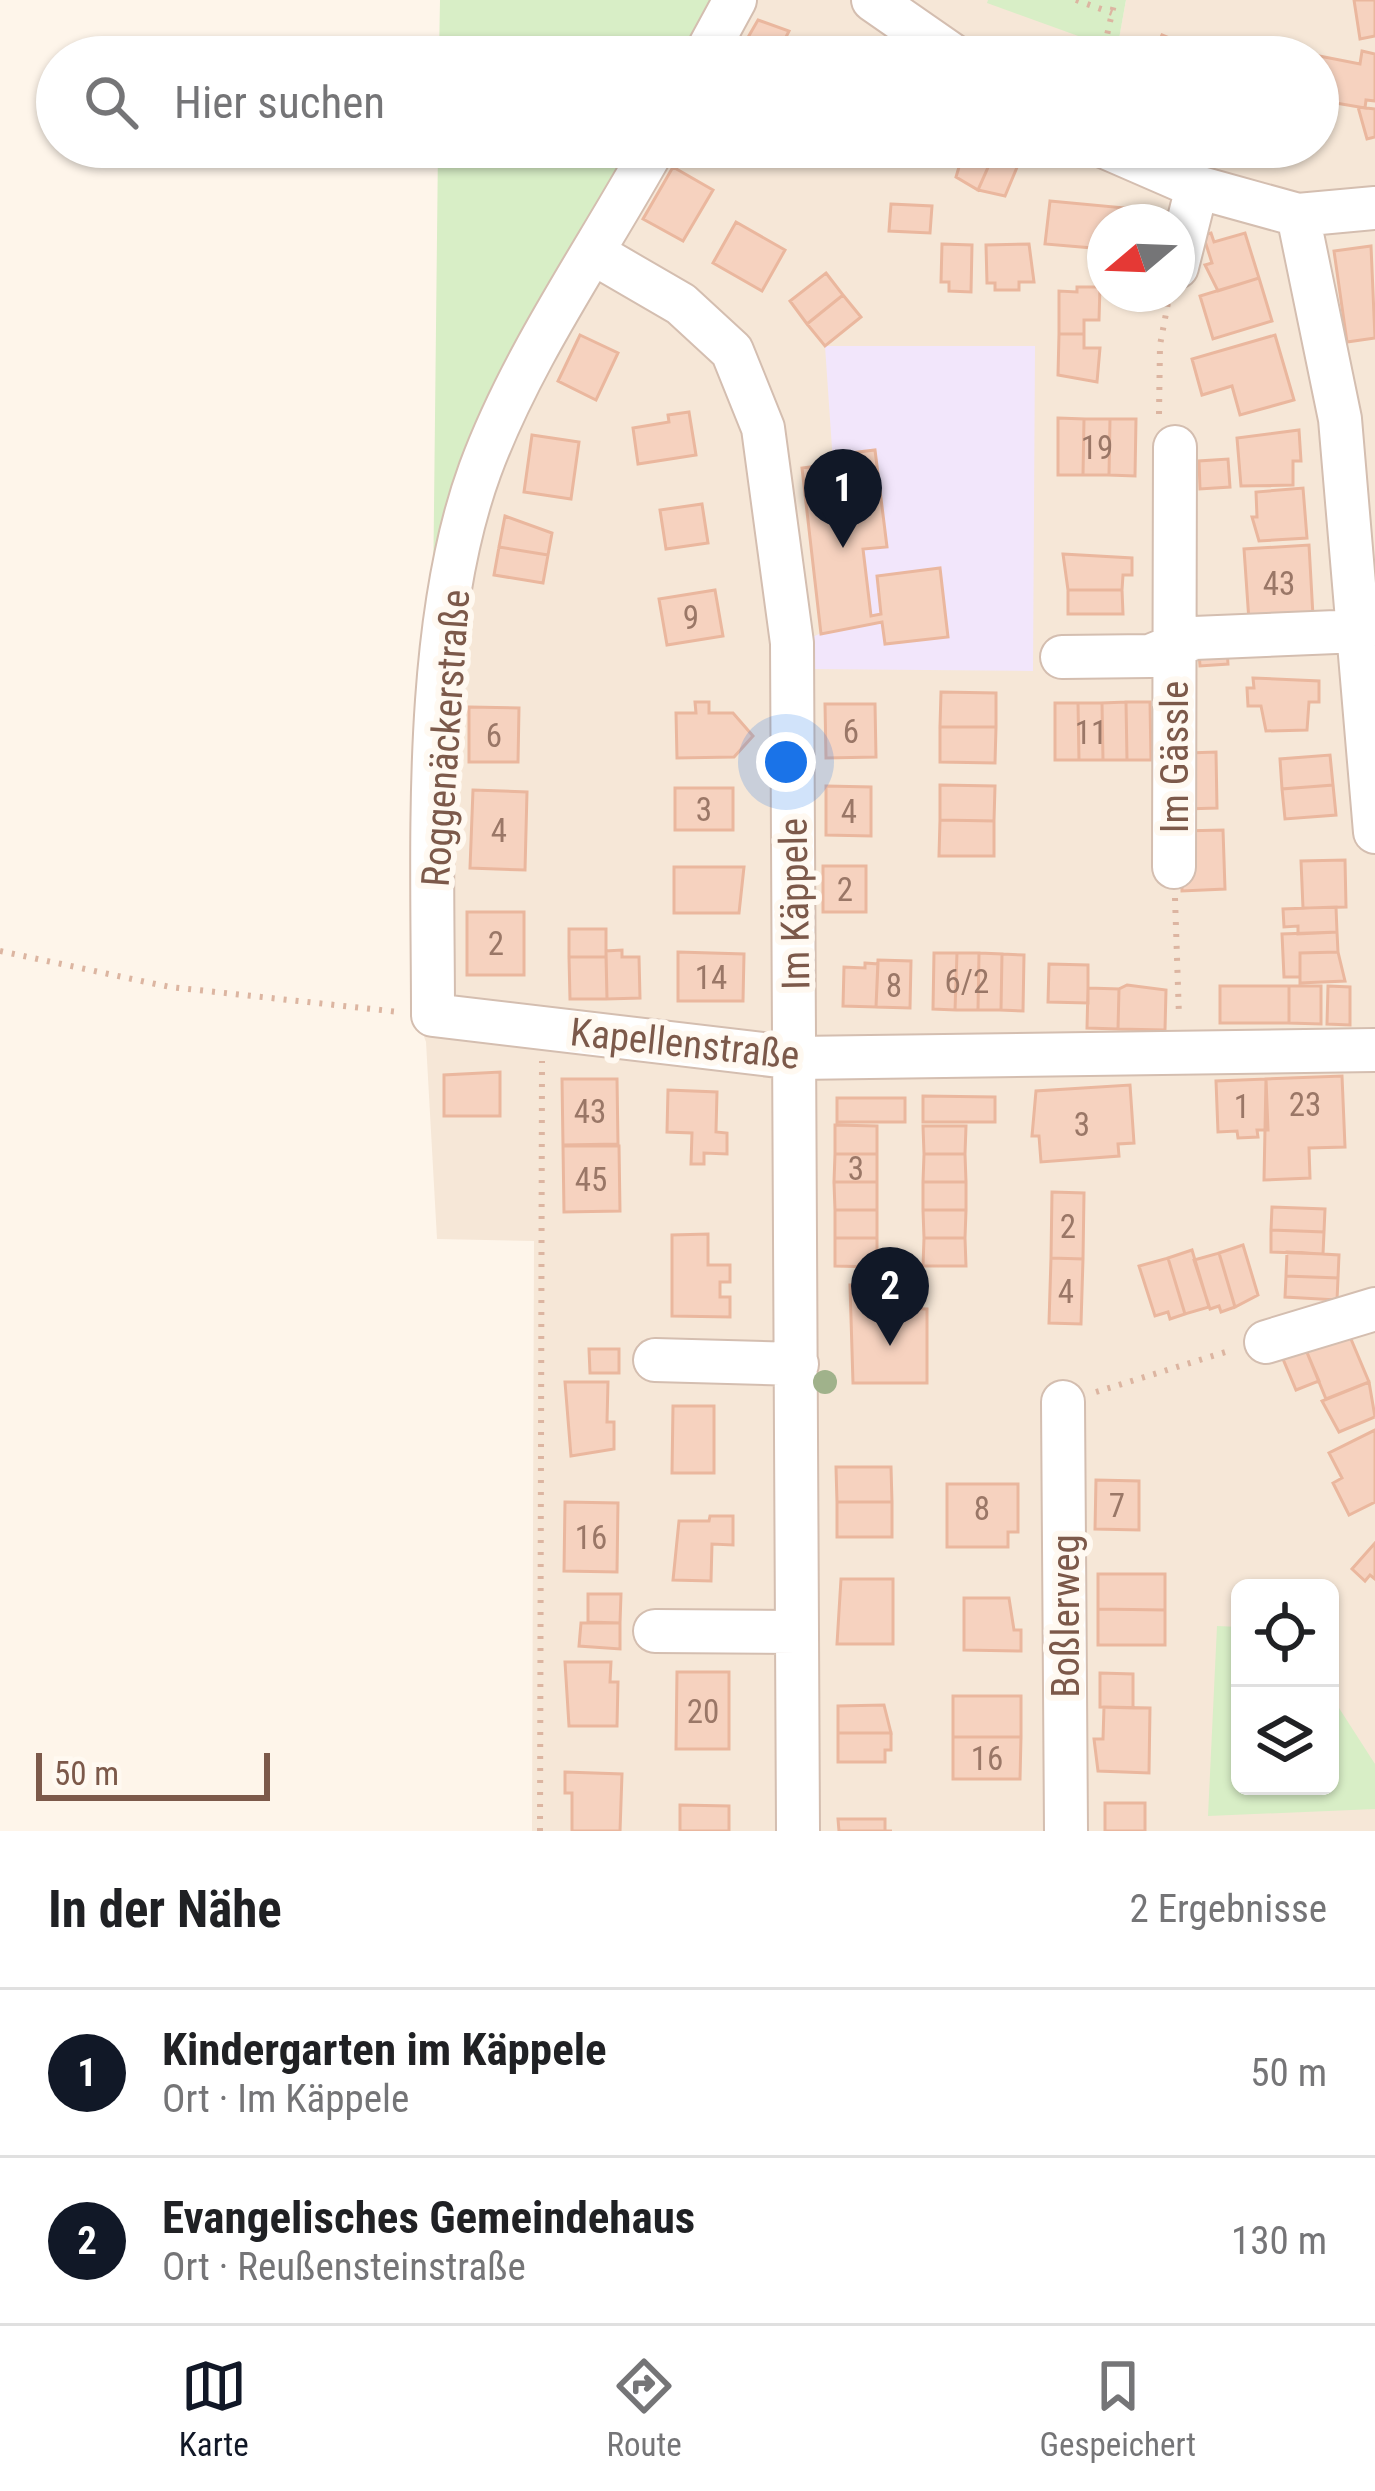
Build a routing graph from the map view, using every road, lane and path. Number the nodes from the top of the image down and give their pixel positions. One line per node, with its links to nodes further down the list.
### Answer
1 (735, 0): 6 (street)
2 (873, 0): 7 (street)
3 (1076, 0): 5 (path)
4 (1114, 0): 5 (path)
5 (1112, 13): 8 (path)
6 (715, 36)
7 (925, 36)
8 (1107, 36)
9 (642, 168): 15 (street, Roggenäckerstraße)
10 (1153, 168): 11 (street)
11 (1197, 187): 12 (street); 14 (street)
12 (1193, 204)
13 (1375, 208): 14 (street)
14 (1298, 215): 18 (street)
15 (595, 254): 24 (street, Roggenäckerstraße); 28 (street, Im Käppele)
16 (1167, 312): 17 (path)
17 (1175, 447): 19 (street, Im Gässle)
18 (1360, 631): 19 (street, Im Gässle); 21 (street)
19 (1174, 648): 20 (street, Im Gässle); 22 (street, Im Gässle)
20 (1061, 657)
21 (1375, 832)
22 (1174, 867): 27 (path)
23 (0, 951): 24 (path)
24 (433, 1016): 25 (street, Kapellenstraße)
25 (542, 1028): 28 (street, Kapellenstraße); 36 (path)
26 (1375, 1050): 27 (street, Kapellenstraße)
27 (1180, 1057): 28 (street, Kapellenstraße)
28 (796, 1058): 32 (street, Im Käppele)
29 (1375, 1309): 30 (street)
30 (1267, 1342): 33 (path)
31 (656, 1360): 32 (street)
32 (797, 1364): 35 (street, Im Käppele)
33 (1064, 1402): 38 (street, Boßlerweg)
34 (656, 1631): 35 (street)
35 (797, 1632): 37 (street, Im Käppele)
36 (540, 1831)
37 (798, 1831)
38 (1066, 1831)

